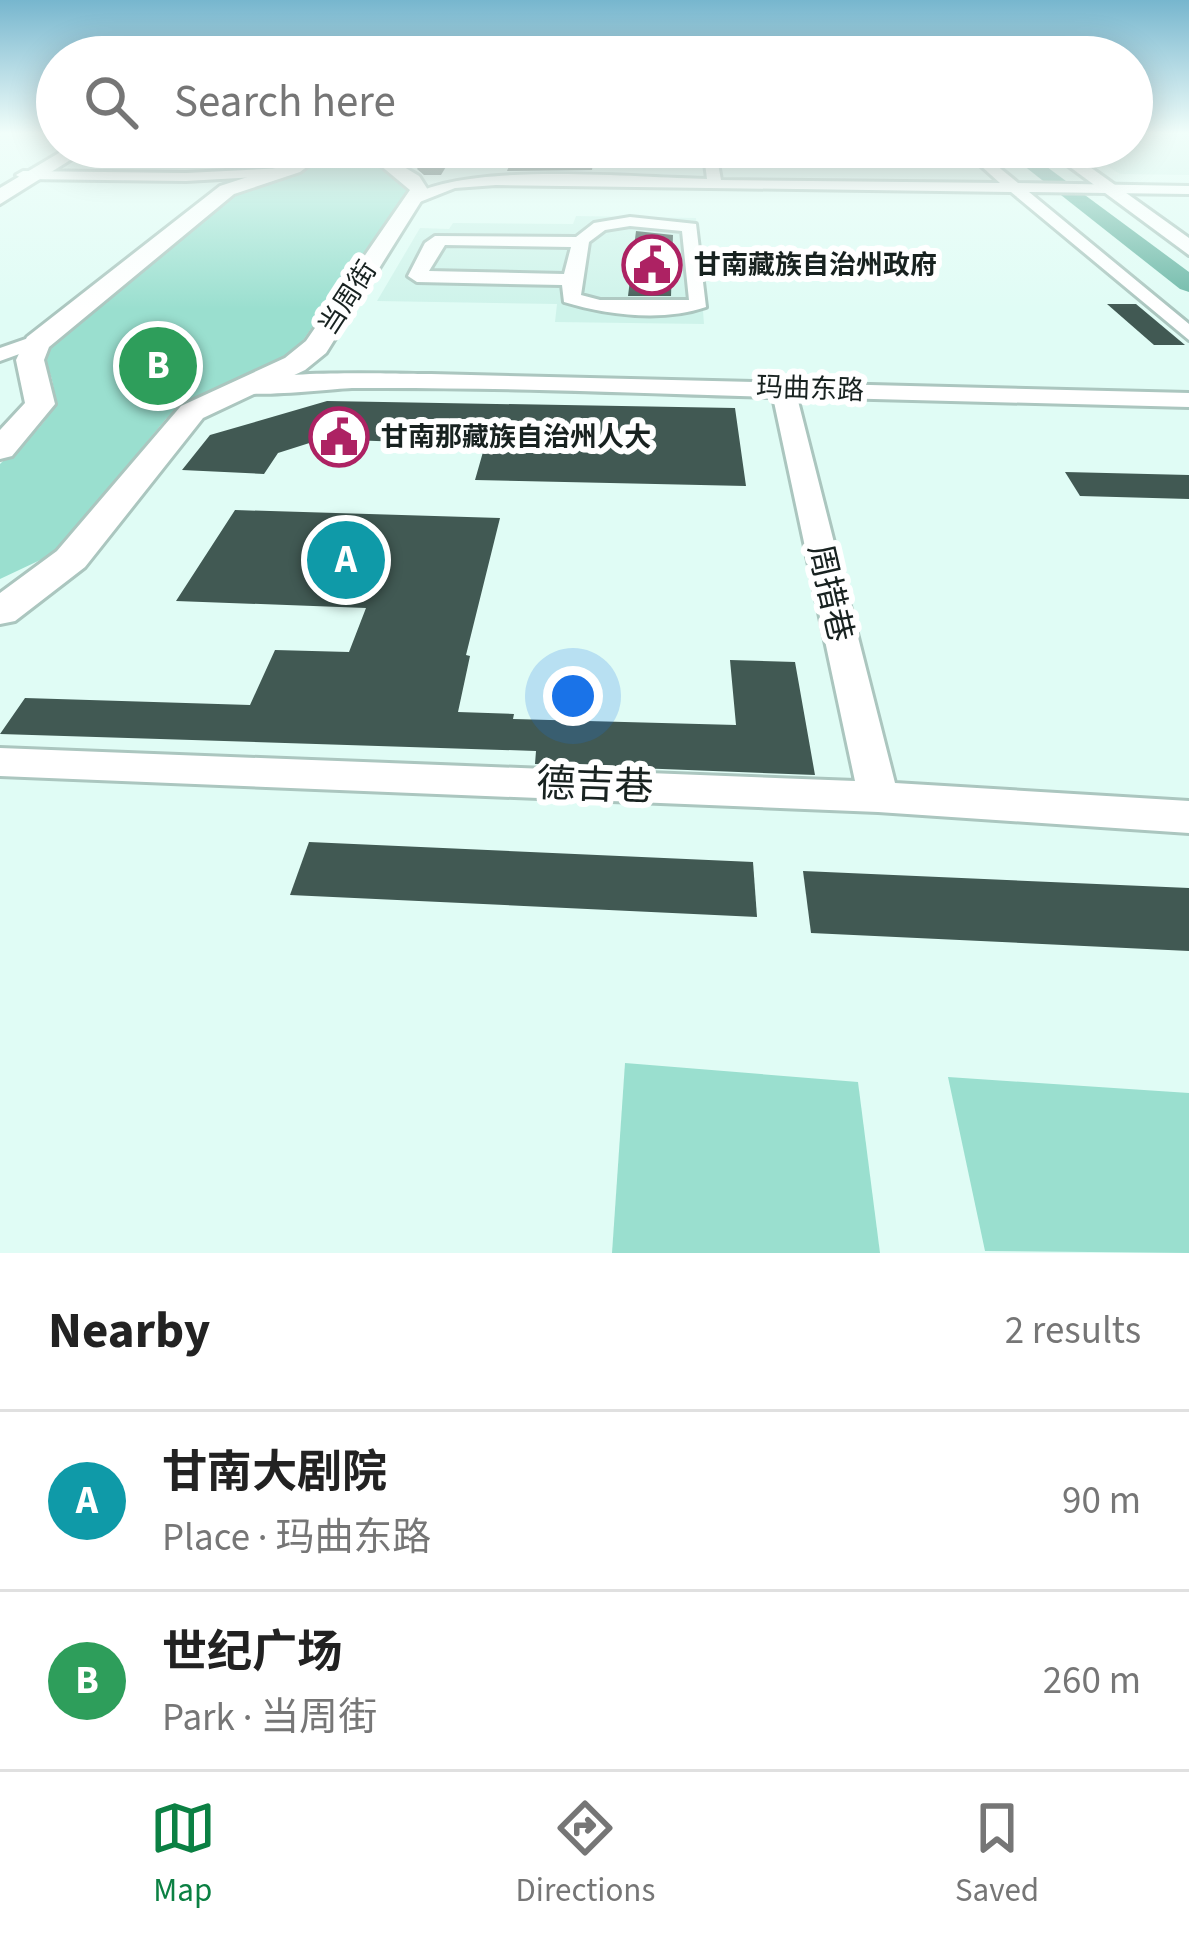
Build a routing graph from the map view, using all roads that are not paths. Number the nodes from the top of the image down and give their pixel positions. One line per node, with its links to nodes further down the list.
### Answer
1 (224, 192): 15 (main road)
2 (398, 192): 10 (main road, 当周街)
3 (693, 192): 13 (street)
4 (1029, 192): 14 (street)
5 (1119, 192): 9 (main road)
6 (1120, 192): 7 (main road)
7 (1189, 238)
8 (581, 242): 11 (street); 12 (street); 12 (street)
9 (1189, 248)
10 (375, 256): 11 (street); 16 (main road, 当周街)
11 (425, 257): 12 (street)
12 (572, 280)
13 (716, 312)
14 (1189, 334)
15 (40, 340): 17 (street); 19 (main road)
16 (316, 347): 20 (street); 22 (main road, 当周街)
17 (0, 355)
18 (0, 373): 19 (street)
19 (34, 378): 24 (main road)
20 (431, 381): 21 (street, 玛曲东路); 22 (street)
21 (783, 388): 23 (street, 玛曲东路); 29 (street, 周措巷)
22 (226, 392): 25 (main road, 当周街)
23 (1189, 400)
24 (0, 449)
25 (71, 559): 26 (main road); 27 (main road, 当周街)
26 (0, 586)
27 (0, 612)
28 (0, 762): 29 (street, 德吉巷)
29 (878, 797): 30 (street, 德吉巷)
30 (1189, 817)

